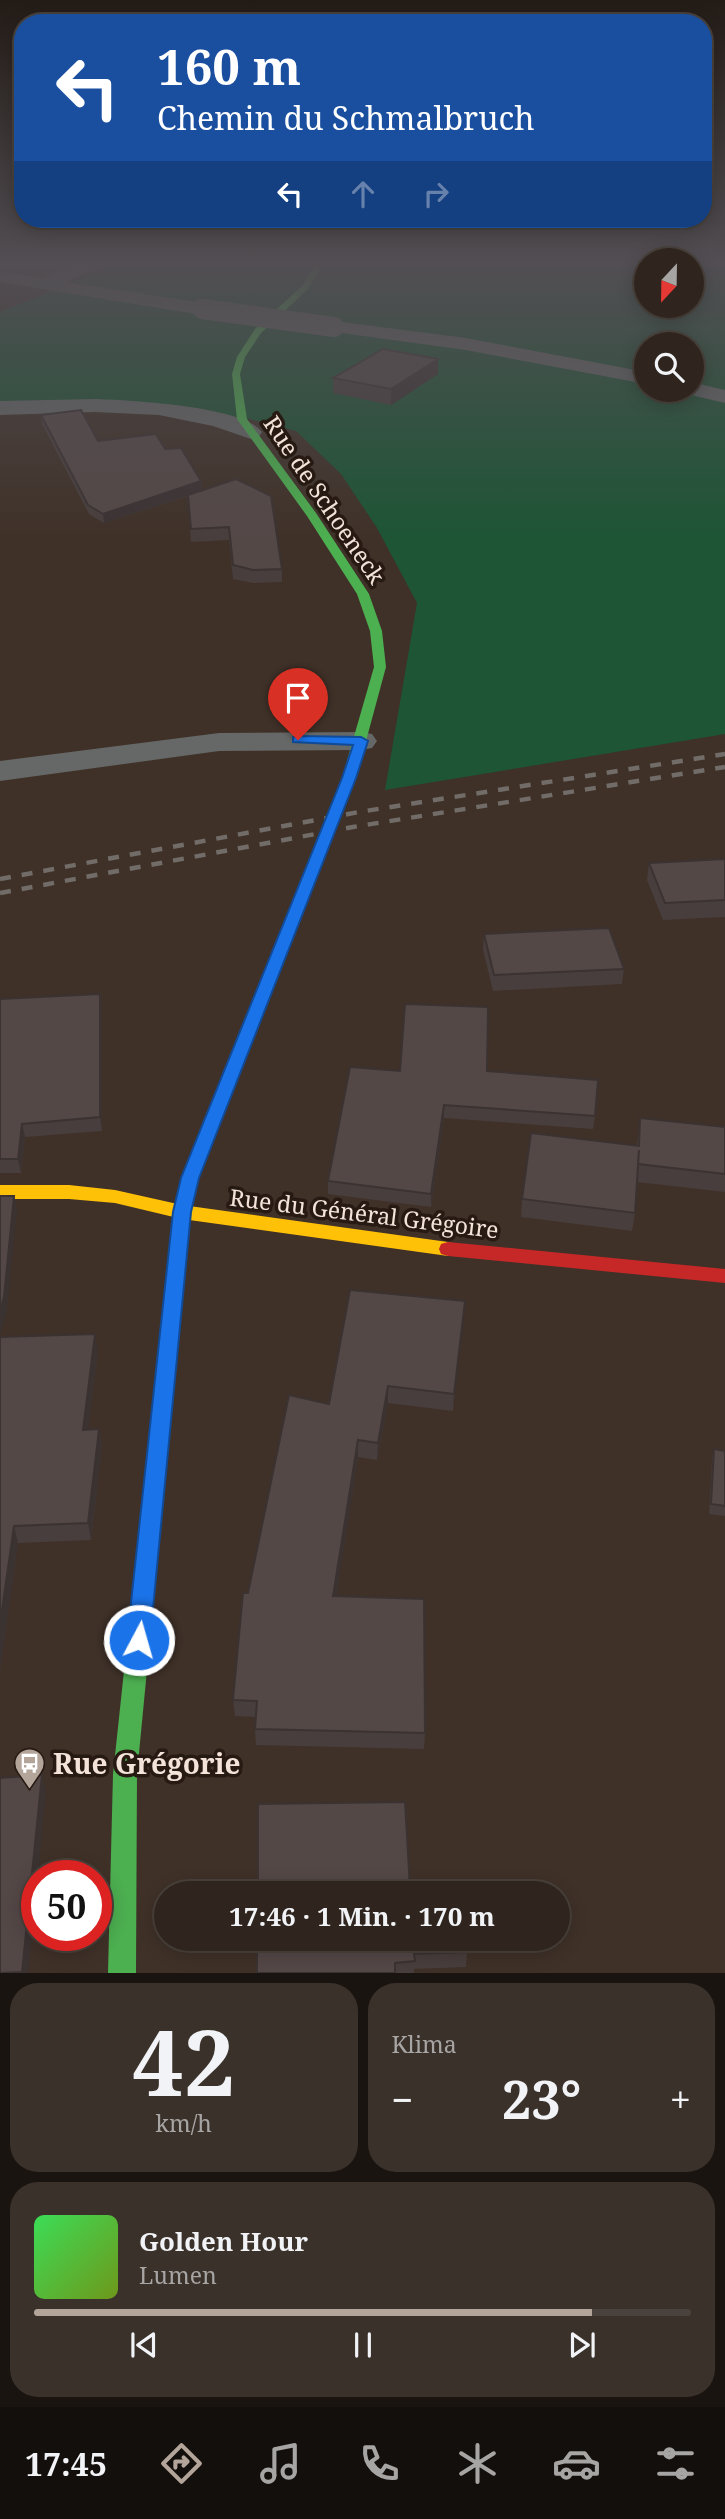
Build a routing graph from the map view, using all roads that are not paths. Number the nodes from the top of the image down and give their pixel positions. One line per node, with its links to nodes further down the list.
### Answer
1 (243, 354): 7 (main road, Rue de Schoeneck)
2 (520, 354): 3 (street, bridge)
3 (634, 376)
4 (704, 391): 5 (street)
5 (725, 397)
6 (0, 408): 7 (street)
7 (251, 432): 8 (main road, Rue de Schoeneck)
8 (361, 741): 9 (street); 11 (main road, Rue de Schoeneck)
9 (0, 771)
10 (0, 1192): 11 (main road, Rue du Général Grégoire)
11 (182, 1212): 12 (main road, Rue du Général Grégoire); 13 (main road, Rue de Schoeneck)
12 (725, 1276)
13 (122, 1973)

